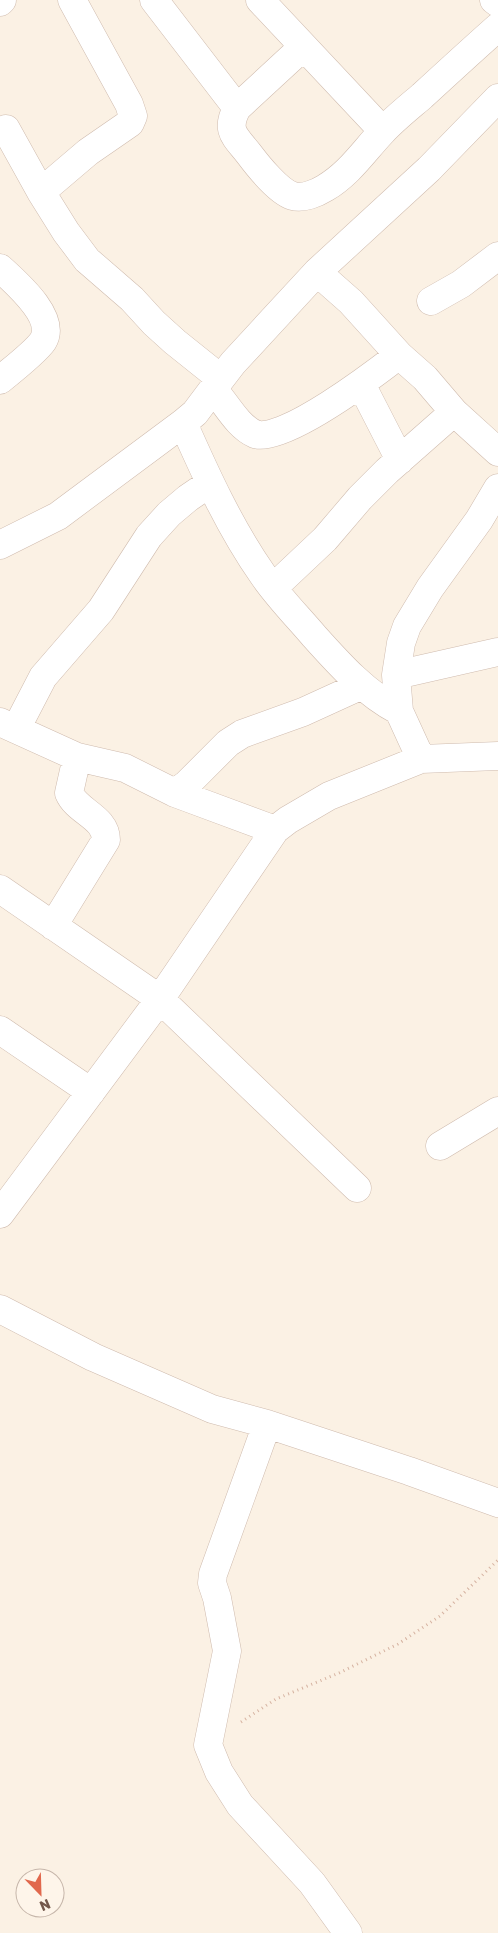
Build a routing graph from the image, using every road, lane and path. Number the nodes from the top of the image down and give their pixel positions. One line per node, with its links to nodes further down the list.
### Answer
1 (72, 0): 12 (street)
2 (154, 0): 9 (street)
3 (260, 0): 7 (street)
4 (494, 0): 5 (street)
5 (498, 3)
6 (498, 27): 11 (street)
7 (303, 47): 9 (street); 11 (street)
8 (498, 98): 15 (street)
9 (238, 108): 11 (street)
10 (6, 129): 12 (street)
11 (383, 131)
12 (41, 192): 19 (street)
13 (498, 256): 16 (street)
14 (0, 268): 18 (street)
15 (317, 272): 17 (street); 19 (street)
16 (431, 302)
17 (399, 355): 20 (street); 21 (street)
18 (0, 380)
19 (217, 384): 20 (street); 22 (street)
20 (361, 384): 24 (street)
21 (454, 412): 23 (street); 24 (street)
22 (183, 423): 25 (street); 27 (street)
23 (498, 452)
24 (400, 460): 28 (street)
25 (210, 483): 28 (street); 33 (street)
26 (498, 488): 30 (street)
27 (0, 545)
28 (273, 588): 31 (street)
29 (498, 652): 30 (street)
30 (396, 674): 32 (street)
31 (360, 686): 32 (street); 37 (street)
32 (399, 711): 36 (street)
33 (8, 726): 35 (street)
34 (498, 756): 36 (street)
35 (76, 757): 37 (street); 40 (street)
36 (421, 759): 38 (street)
37 (175, 793): 38 (street)
38 (274, 830): 41 (street)
39 (0, 889): 40 (street)
40 (53, 926): 41 (street)
41 (160, 999): 43 (street); 46 (street)
42 (0, 1030): 43 (street)
43 (91, 1092): 47 (street)
44 (498, 1111): 45 (street)
45 (440, 1146)
46 (357, 1188)
47 (0, 1214)
48 (0, 1309): 49 (street)
49 (267, 1424): 50 (street); 52 (street)
50 (498, 1503)
51 (498, 1560): 52 (path)
52 (208, 1745): 53 (street)
53 (348, 1933)

